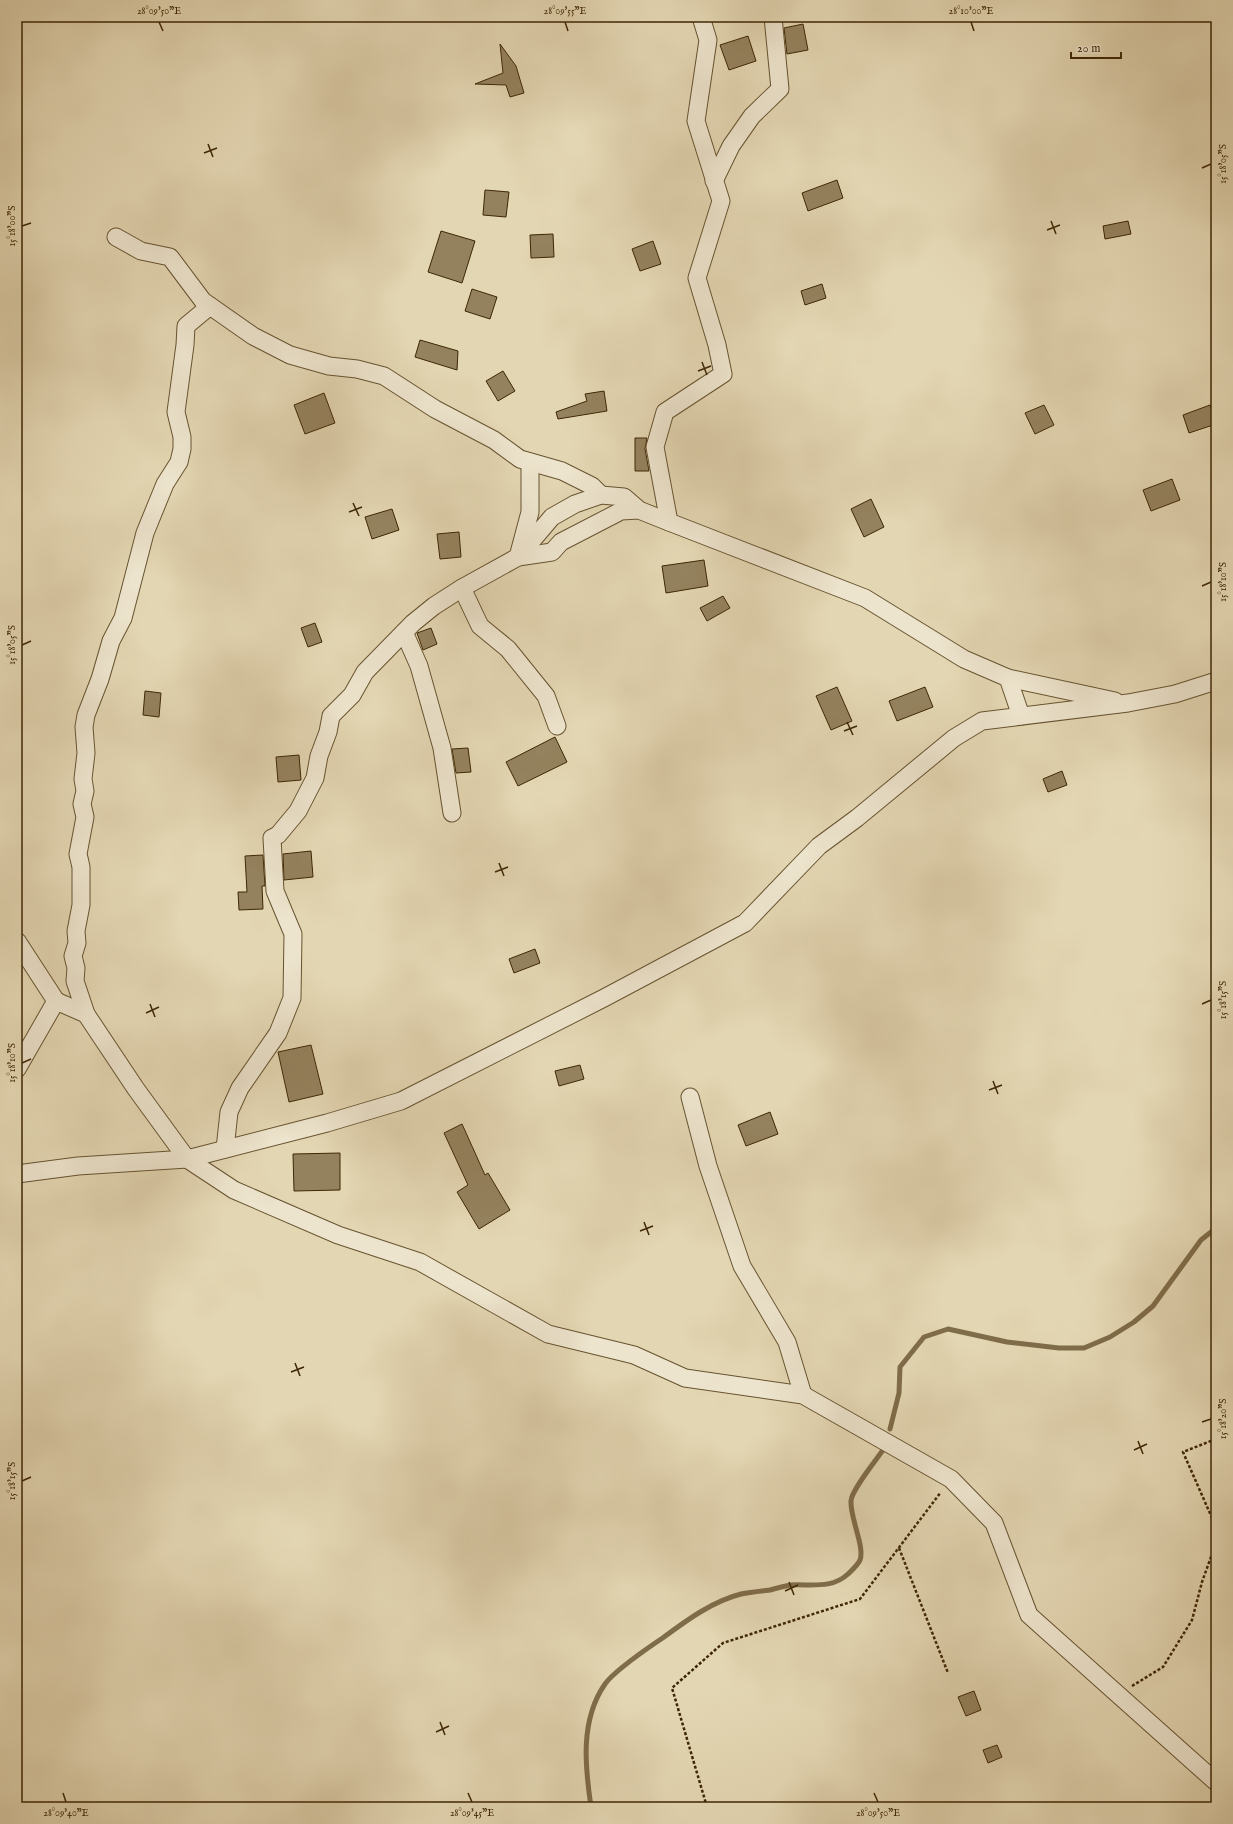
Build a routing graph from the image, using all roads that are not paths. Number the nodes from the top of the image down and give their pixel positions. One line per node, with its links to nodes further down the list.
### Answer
1 (702, 17): 3 (street)
2 (773, 17): 3 (street)
3 (714, 181): 9 (street)
4 (116, 237): 5 (street)
5 (210, 306): 6 (street); 21 (street)
6 (530, 462): 7 (street); 10 (street)
7 (601, 495): 8 (street); 10 (street)
8 (640, 510): 9 (street); 10 (street)
9 (669, 522): 13 (street)
10 (518, 556): 11 (street)
11 (462, 588): 12 (street); 17 (street)
12 (404, 632): 18 (street); 24 (street)
13 (1008, 678): 15 (street); 16 (street)
14 (1216, 680): 15 (street)
15 (1128, 704): 16 (street)
16 (1021, 716): 24 (street)
17 (557, 726)
18 (452, 813)
19 (17, 941): 20 (street)
20 (56, 1001): 21 (street); 22 (street)
21 (86, 1014): 25 (street)
22 (17, 1069)
23 (690, 1097): 27 (street)
24 (225, 1149): 25 (street)
25 (187, 1159): 26 (street); 27 (street)
26 (17, 1174)
27 (803, 1395): 28 (street)
28 (1216, 1782)

